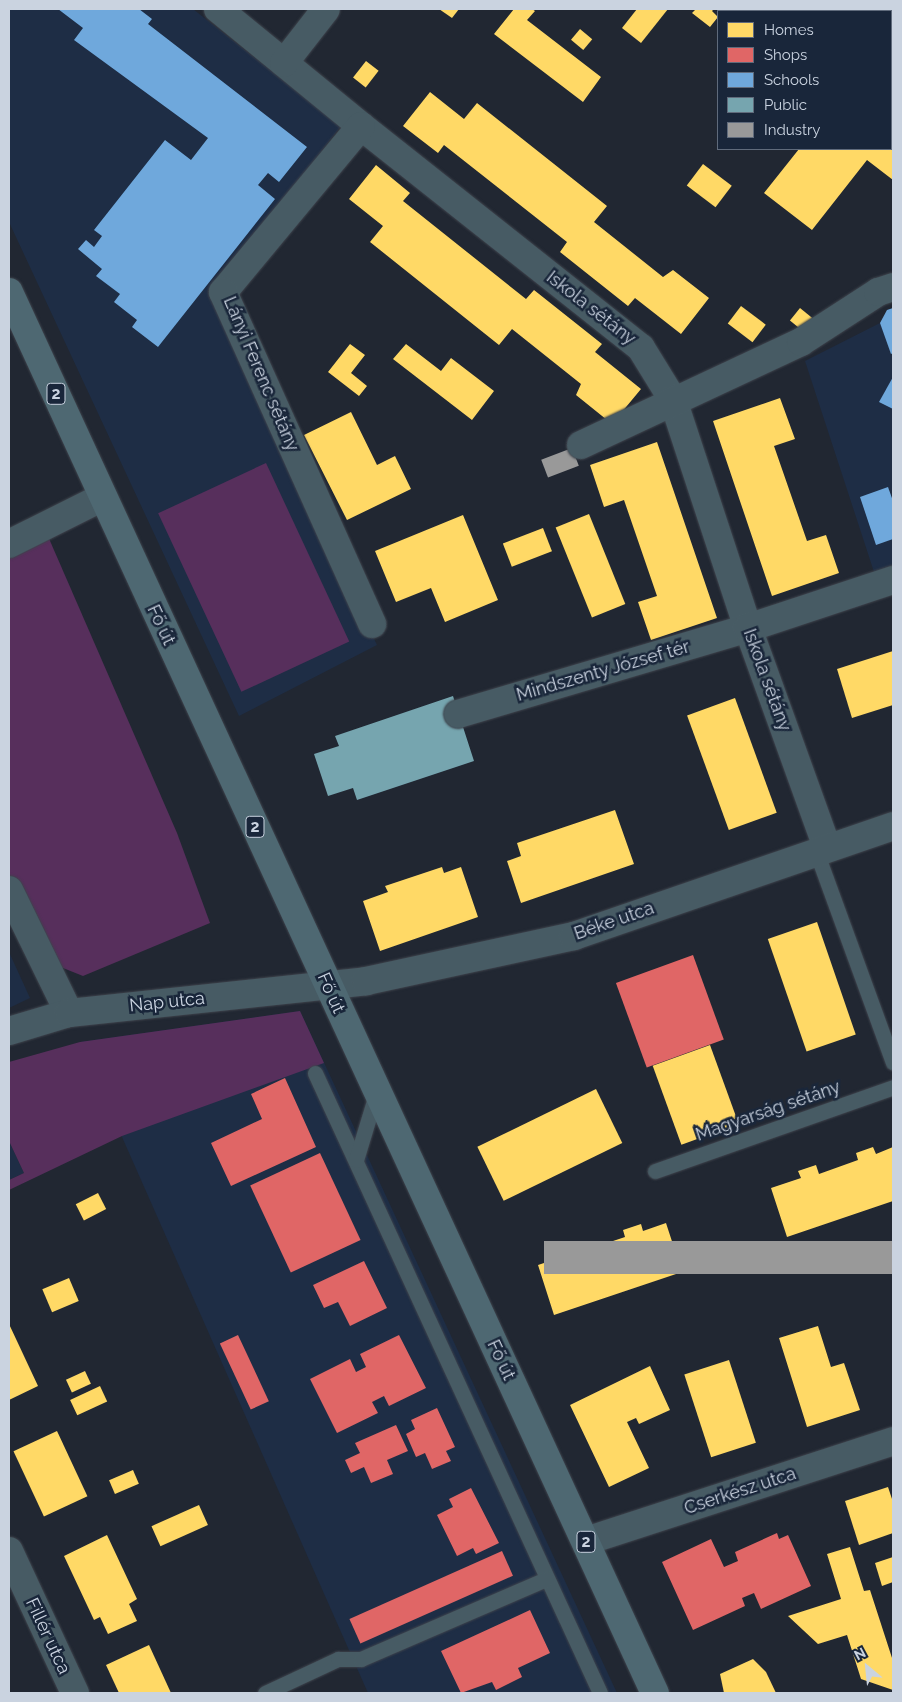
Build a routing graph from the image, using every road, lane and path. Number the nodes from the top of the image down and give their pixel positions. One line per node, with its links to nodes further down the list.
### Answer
1 (218, 9): 3 (street, Iskola sétány)
2 (326, 9): 3 (street)
3 (284, 63): 4 (street, Iskola sétány)
4 (360, 126): 7 (street, Iskola sétány); 12 (street, Lányi Ferenc sétány)
5 (893, 286): 7 (street)
6 (9, 292): 9 (main road, Fő út / 2)
7 (673, 400): 8 (street); 13 (street, Iskola sétány)
8 (581, 445)
9 (103, 497): 10 (street); 18 (main road, Fő út / 2)
10 (9, 544)
11 (893, 580): 13 (street, Mindszenty József tér)
12 (372, 624)
13 (748, 628): 14 (street, Mindszenty József tér); 16 (street, Iskola sétány)
14 (458, 714)
15 (893, 826): 16 (street, Béke utca)
16 (822, 849): 18 (street, Béke utca); 21 (lane, Iskola sétány)
17 (9, 890): 19 (street)
18 (327, 984): 19 (street, Nap utca); 24 (main road, Fő út / 2)
19 (68, 1013): 20 (street, Nap utca)
20 (9, 1031)
21 (893, 1062)
22 (315, 1073): 25 (lane)
23 (893, 1087): 26 (lane, Magyarság sétány)
24 (377, 1091): 25 (lane); 28 (main road, Fő út / 2)
25 (356, 1160): 30 (lane)
26 (655, 1171)
27 (893, 1441): 28 (street, Cserkész utca)
28 (586, 1542): 34 (main road, Fő út / 2)
29 (9, 1551): 31 (street, Fillér utca)
30 (546, 1580): 32 (lane); 33 (lane)
31 (75, 1693)
32 (264, 1693)
33 (600, 1693)
34 (655, 1693)

